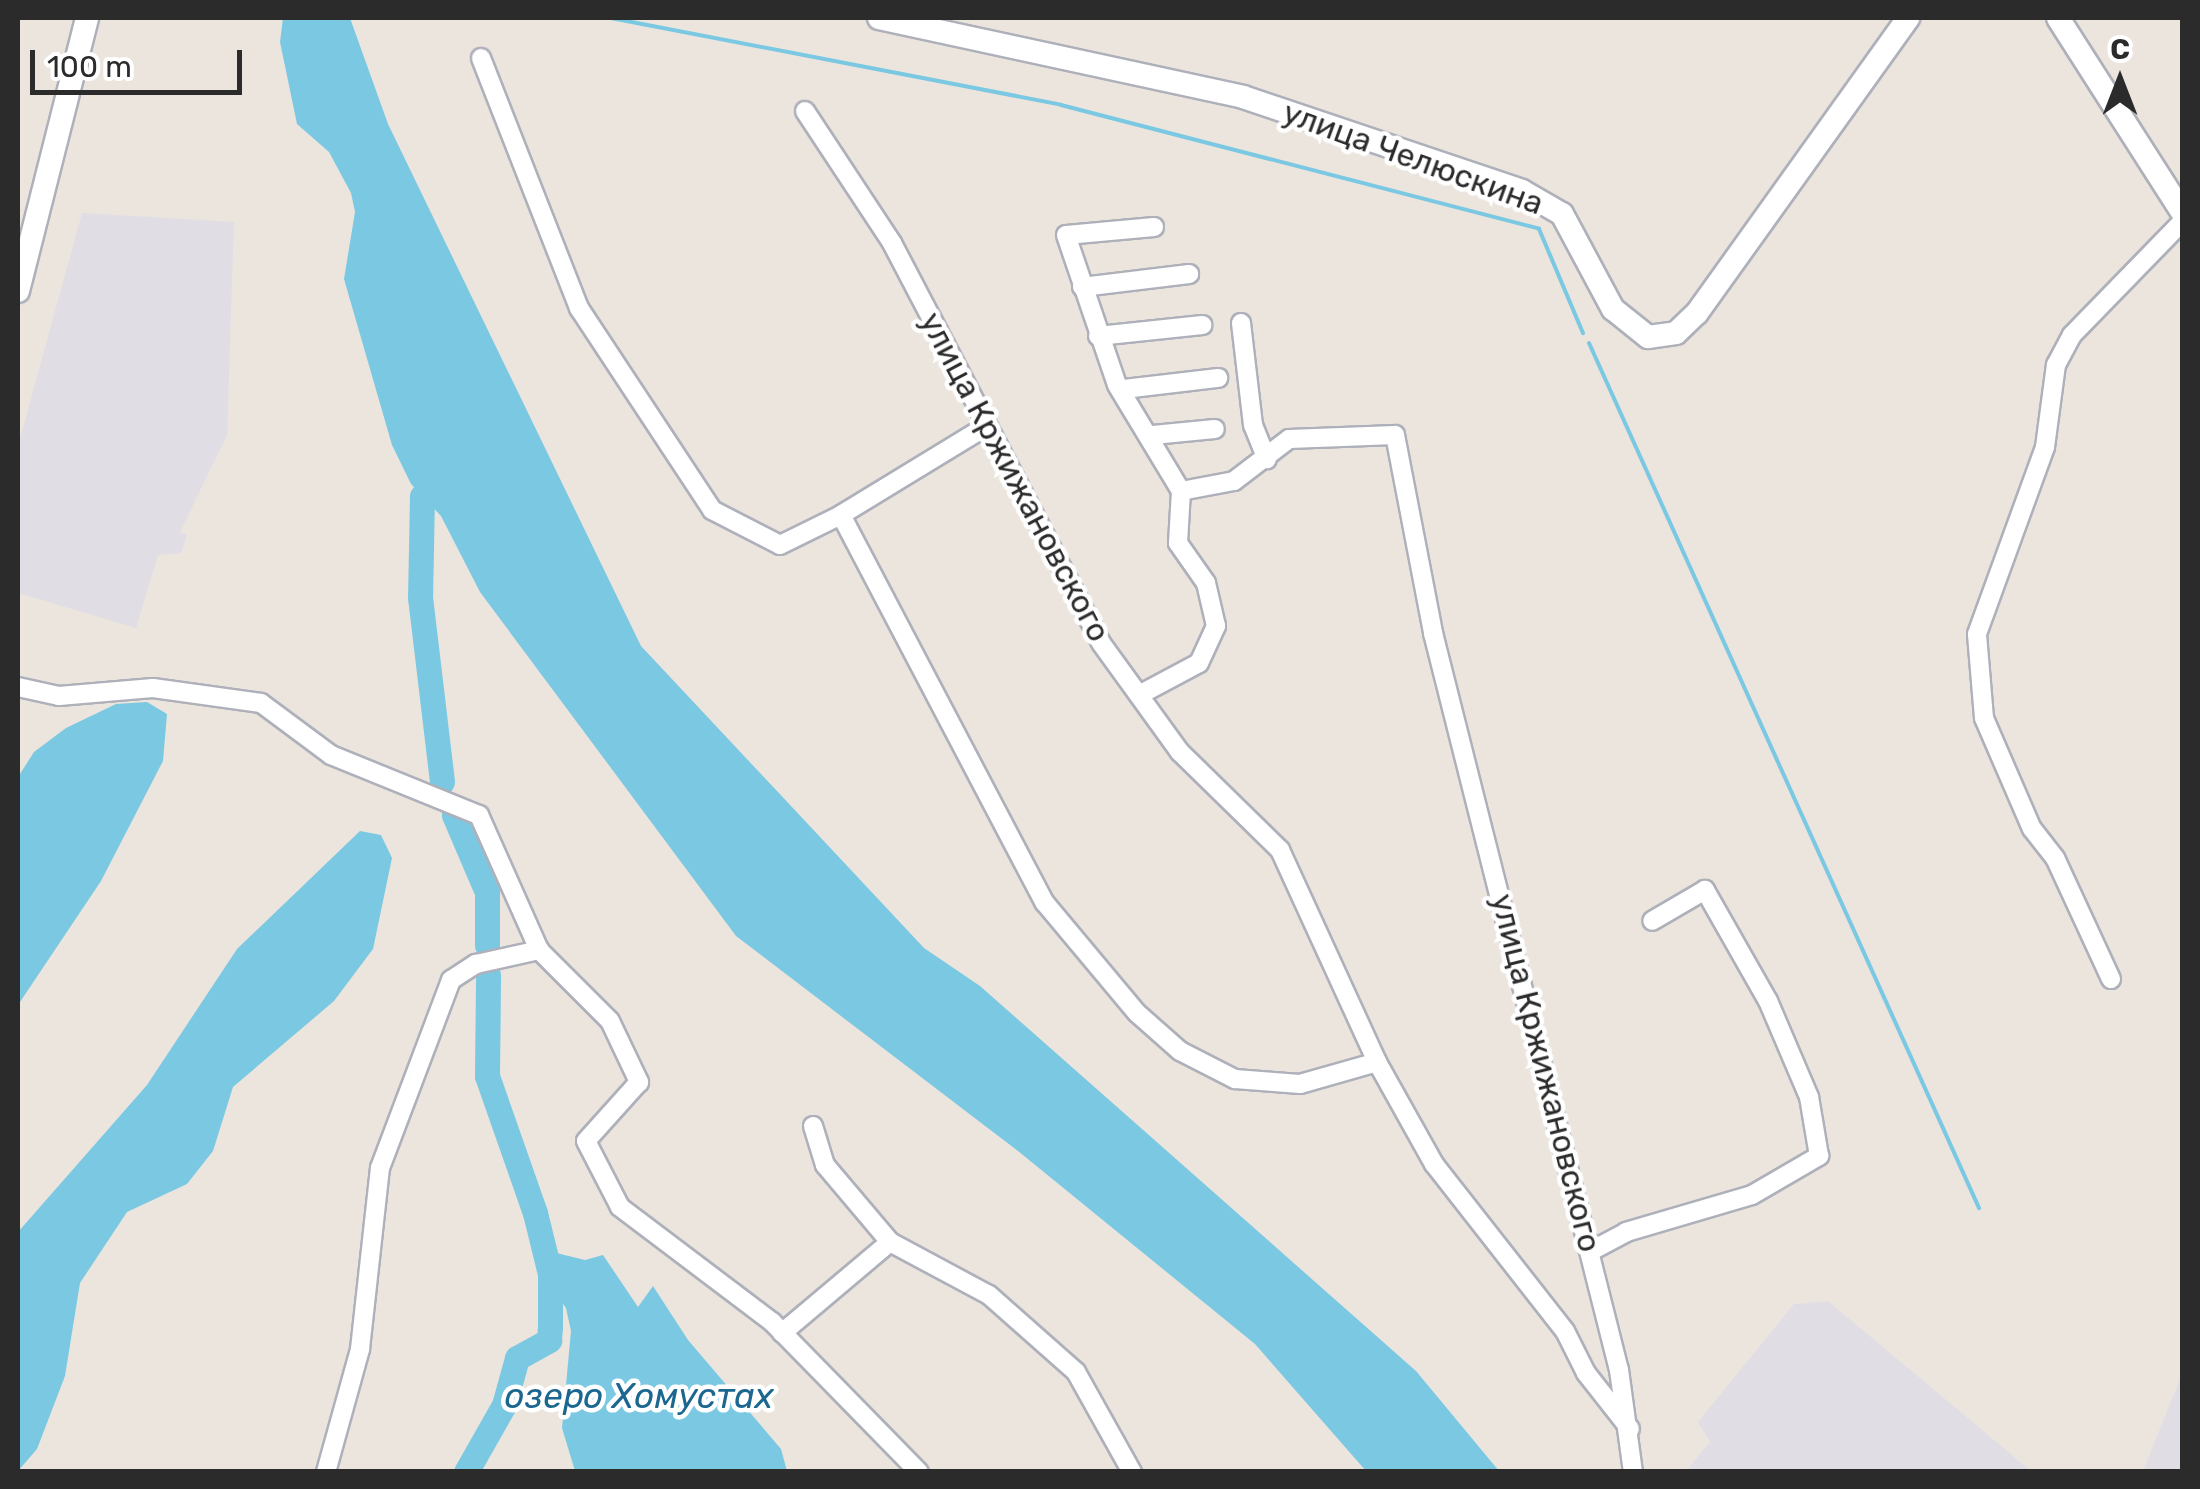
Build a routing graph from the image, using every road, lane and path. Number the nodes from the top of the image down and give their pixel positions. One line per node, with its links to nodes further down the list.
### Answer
1 (86, 18): 12 (street)
2 (879, 18): 3 (street, улица Челюскина)
3 (1908, 18)
4 (2058, 18): 7 (street)
5 (481, 58): 23 (street)
6 (806, 110): 18 (street, улица Кржижановского)
7 (2182, 212)
8 (2182, 222): 28 (street)
9 (1154, 227): 11 (street)
10 (1190, 274): 11 (street)
11 (1082, 287): 15 (street)
12 (18, 291)
13 (1241, 323): 21 (street)
14 (1202, 325): 15 (street)
15 (1098, 336): 17 (street)
16 (1218, 378): 17 (street)
17 (1124, 389): 20 (street)
18 (985, 428): 23 (street); 25 (street, улица Кржижановского)
19 (1215, 428): 20 (street)
20 (1152, 435): 22 (street)
21 (1268, 459): 22 (street); 32 (street, улица Кржижановского)
22 (1181, 490): 25 (street)
23 (841, 515): 29 (street)
24 (18, 686): 27 (street)
25 (1139, 695): 29 (street, улица Кржижановского)
26 (1652, 921): 32 (street)
27 (539, 950): 33 (street); 35 (street)
28 (2111, 979)
29 (1377, 1062): 34 (street, улица Кржижановского)
30 (813, 1126): 31 (street)
31 (890, 1242): 33 (street); 37 (street)
32 (1591, 1250): 34 (street, улица Кржижановского)
33 (782, 1333): 36 (street)
34 (1630, 1429): 38 (street, улица Кржижановского)
35 (326, 1472)
36 (919, 1472)
37 (1132, 1472)
38 (1633, 1472)

